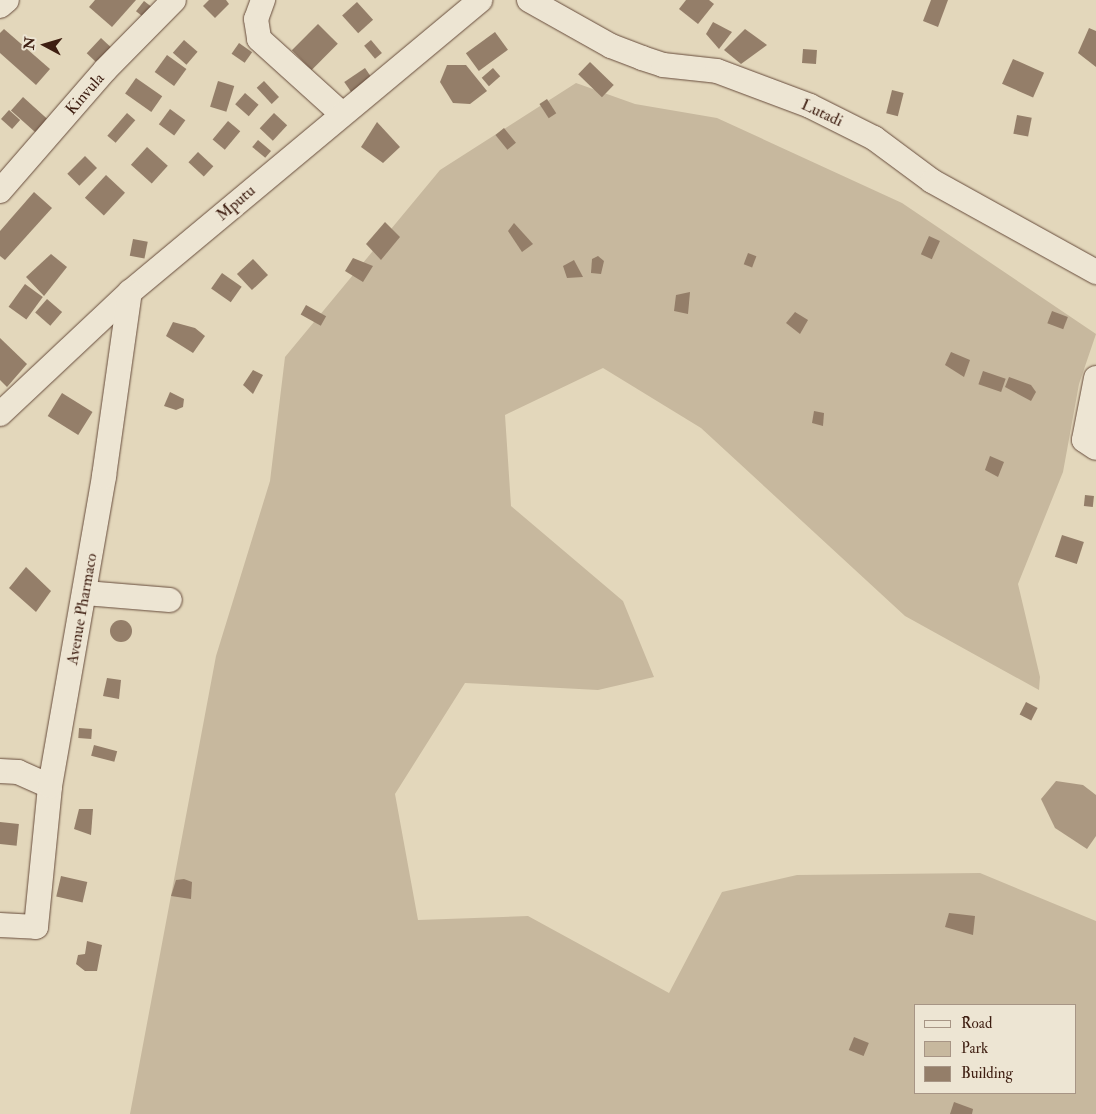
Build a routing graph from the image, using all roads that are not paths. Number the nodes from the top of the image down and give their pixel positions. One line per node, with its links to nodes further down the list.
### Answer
1 (7, 0): 6 (street)
2 (174, 0): 8 (street, Kinvula)
3 (263, 0): 7 (street)
4 (480, 0): 7 (street, Mputu)
5 (529, 0): 9 (street, Lutadi)
6 (0, 6)
7 (341, 113): 10 (street, Mputu)
8 (0, 191)
9 (1096, 272)
10 (130, 292): 12 (street, Mputu); 14 (street, Avenue Pharmaco)
11 (1096, 378): 13 (street)
12 (0, 414)
13 (1096, 448)
14 (85, 593): 15 (street); 17 (street, Avenue Pharmaco)
15 (170, 600)
16 (0, 771): 17 (street)
17 (50, 786): 18 (street, Avenue Pharmaco)
18 (0, 925)

